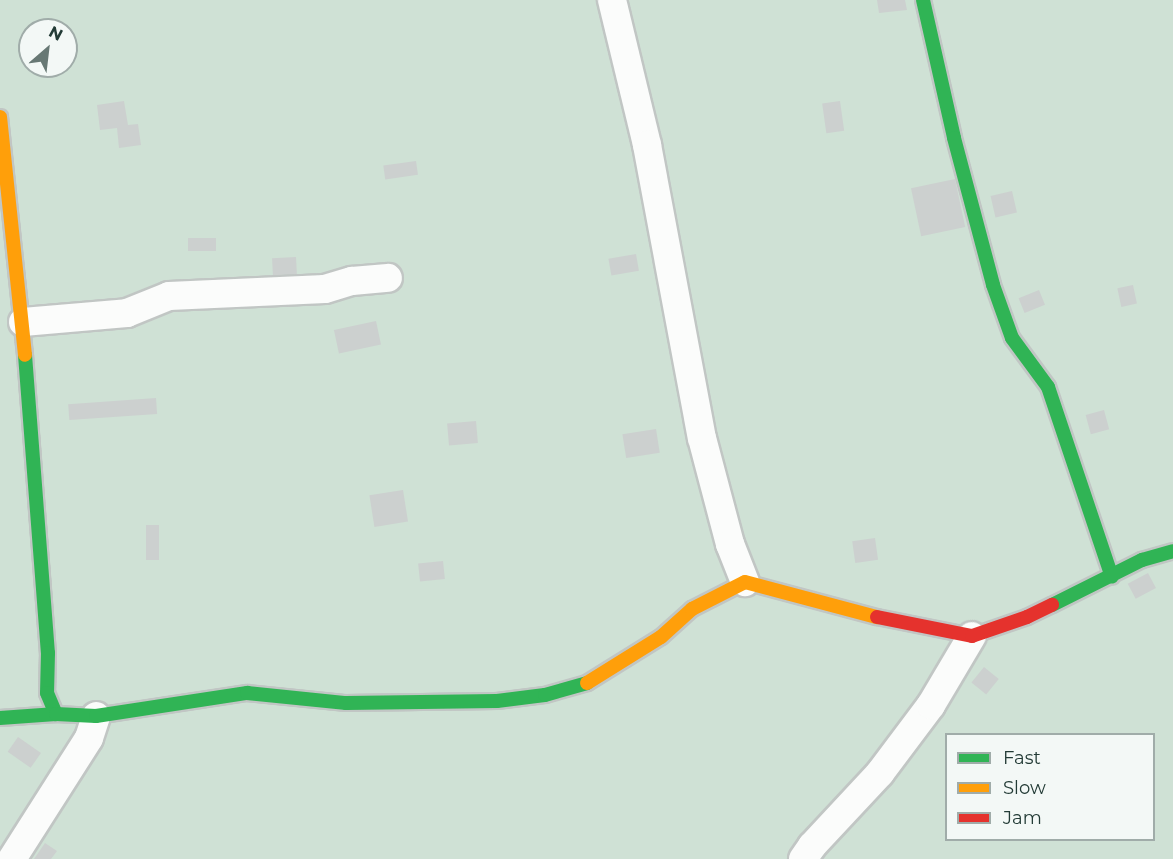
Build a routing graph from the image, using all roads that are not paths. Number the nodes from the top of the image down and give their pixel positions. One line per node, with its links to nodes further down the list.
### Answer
1 (612, 0): 8 (street)
2 (923, 0): 7 (street)
3 (0, 117): 5 (street)
4 (388, 278): 5 (street)
5 (23, 322): 10 (street)
6 (1173, 550): 7 (street)
7 (1112, 577): 9 (street)
8 (745, 582): 9 (street); 11 (street)
9 (972, 636): 14 (street)
10 (56, 714): 11 (street); 12 (street)
11 (96, 716): 13 (street)
12 (0, 718)
13 (12, 859)
14 (803, 859)

